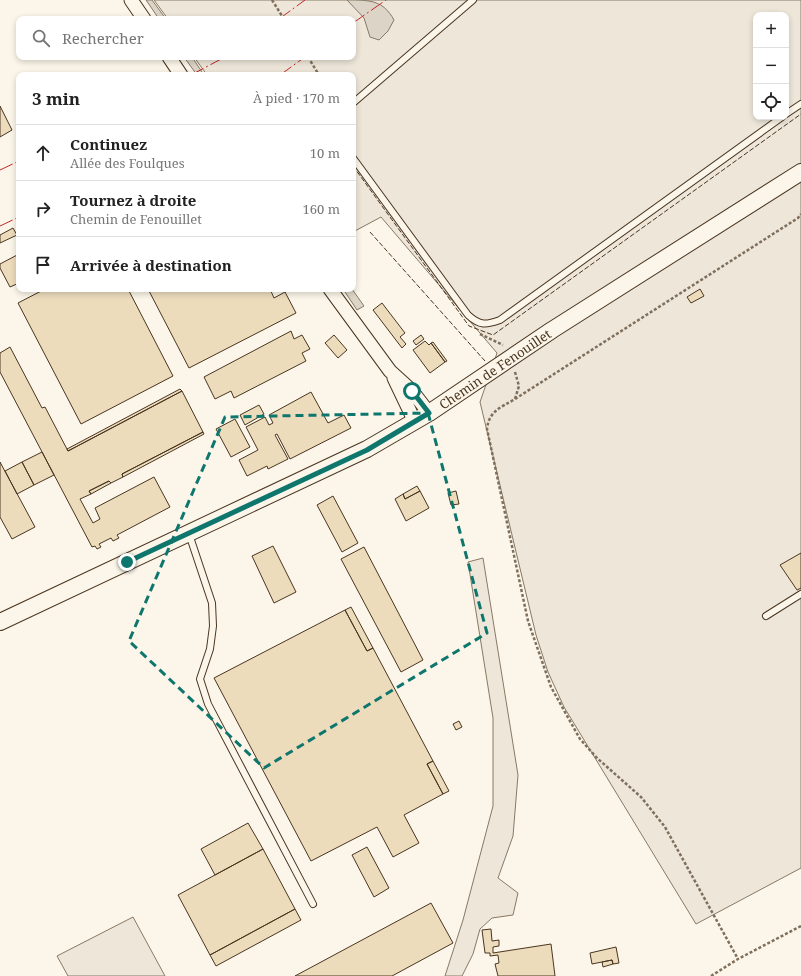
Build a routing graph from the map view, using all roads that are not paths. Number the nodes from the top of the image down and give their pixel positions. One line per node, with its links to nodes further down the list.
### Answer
1 (131, 0): 3 (street)
2 (473, 0): 6 (lane)
3 (142, 16)
4 (171, 60): 5 (street)
5 (179, 72)
6 (356, 100)
7 (801, 104): 8 (lane)
8 (789, 112)
9 (778, 120): 10 (lane)
10 (356, 162)
11 (801, 172): 14 (street, Chemin de Fenouillet)
12 (332, 292): 13 (street)
13 (390, 370): 14 (street); 15 (street)
14 (429, 413): 15 (street, Chemin de Fenouillet)
15 (415, 422): 16 (street, Chemin de Fenouillet)
16 (189, 533): 19 (street, Chemin de Fenouillet); 20 (lane)
17 (801, 594): 18 (lane)
18 (766, 616)
19 (0, 622)
20 (313, 904)

